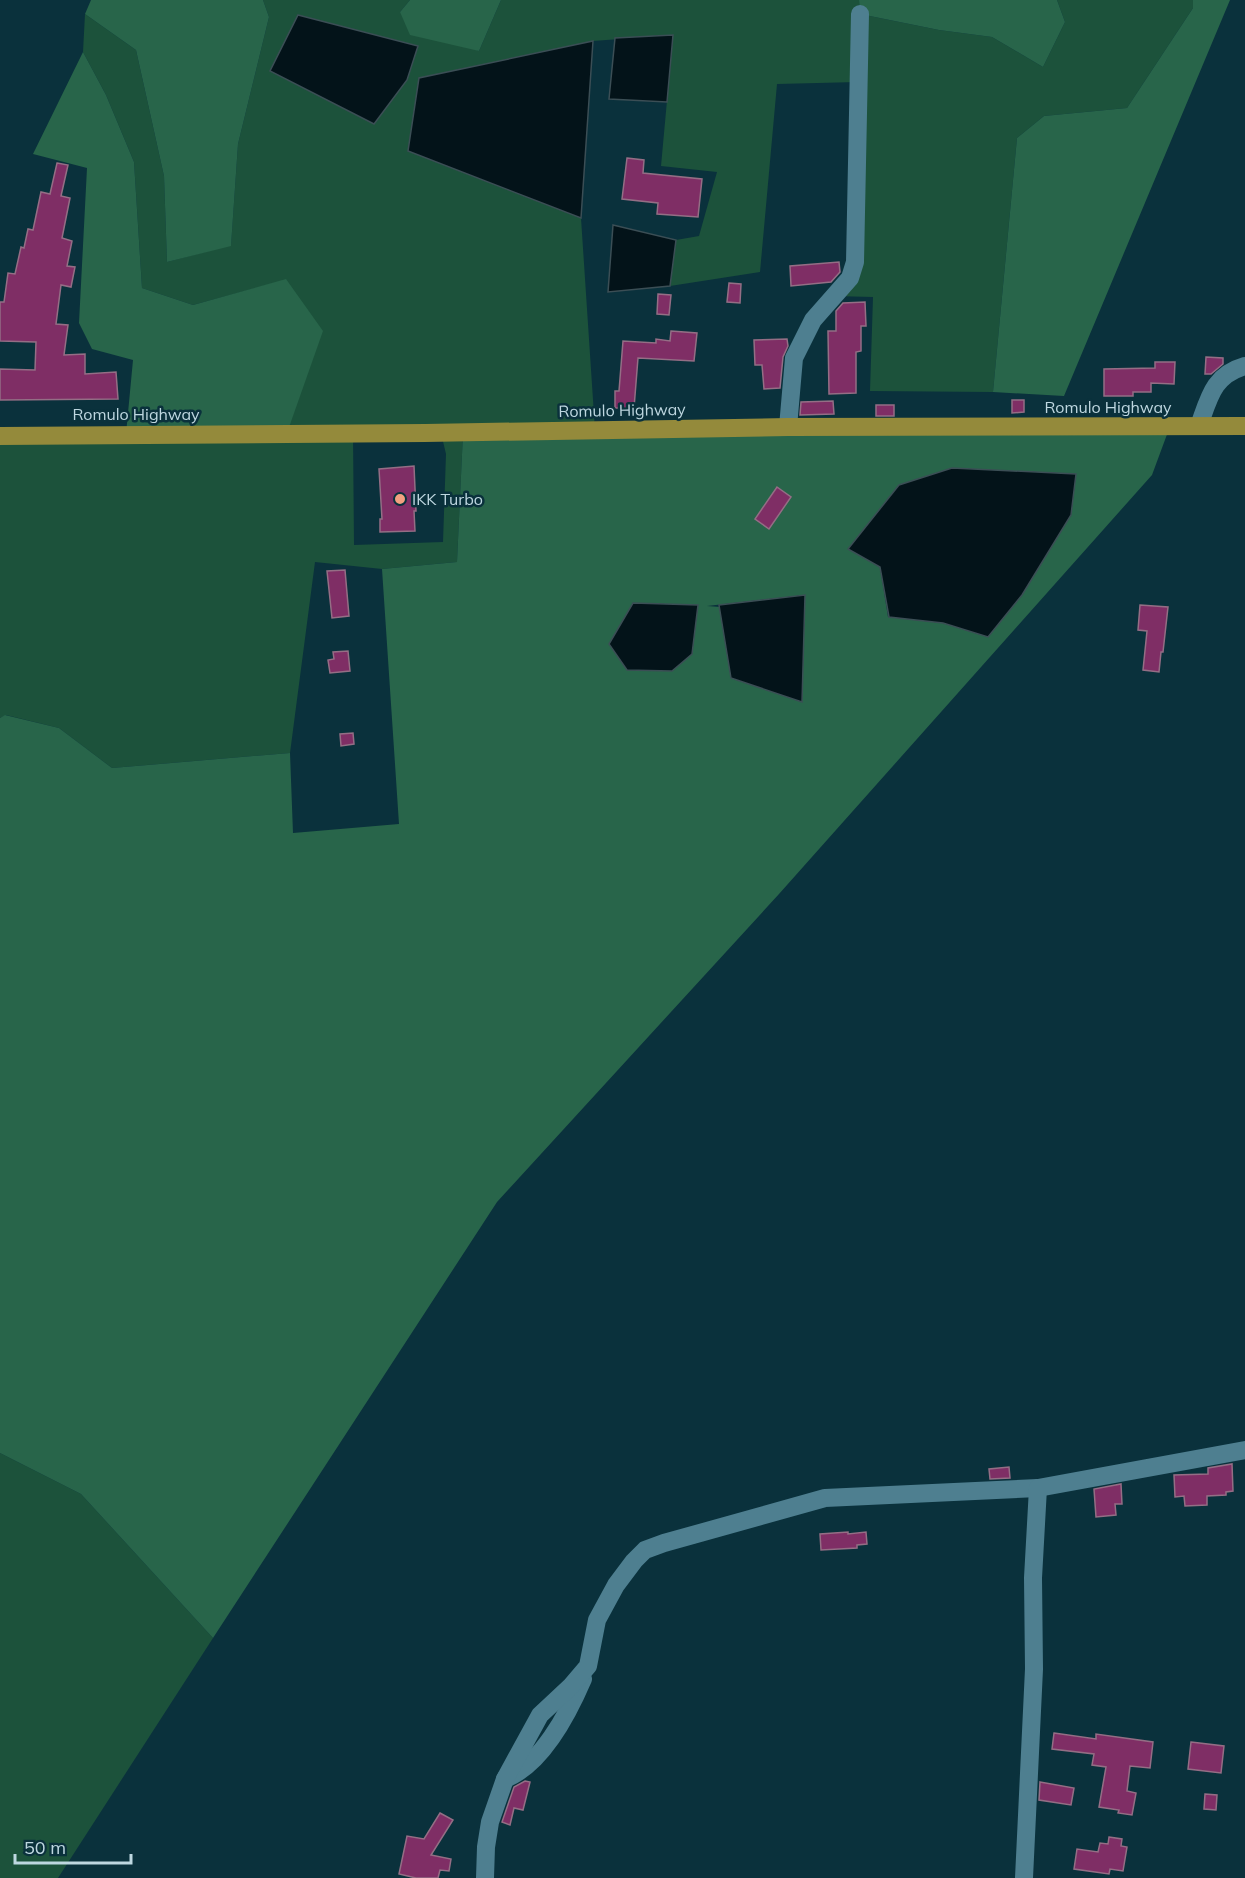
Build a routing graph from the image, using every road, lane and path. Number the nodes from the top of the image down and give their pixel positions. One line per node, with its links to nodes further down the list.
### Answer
1 (860, 14): 5 (street)
2 (1245, 366): 3 (street)
3 (1199, 426): 4 (highway, Romulo Highway); 5 (highway, Romulo Highway)
4 (1245, 426)
5 (789, 427): 6 (highway, Romulo Highway)
6 (0, 435)
7 (1245, 1450): 8 (street)
8 (1038, 1488): 9 (street); 10 (street)
9 (485, 1878)
10 (1024, 1878)

